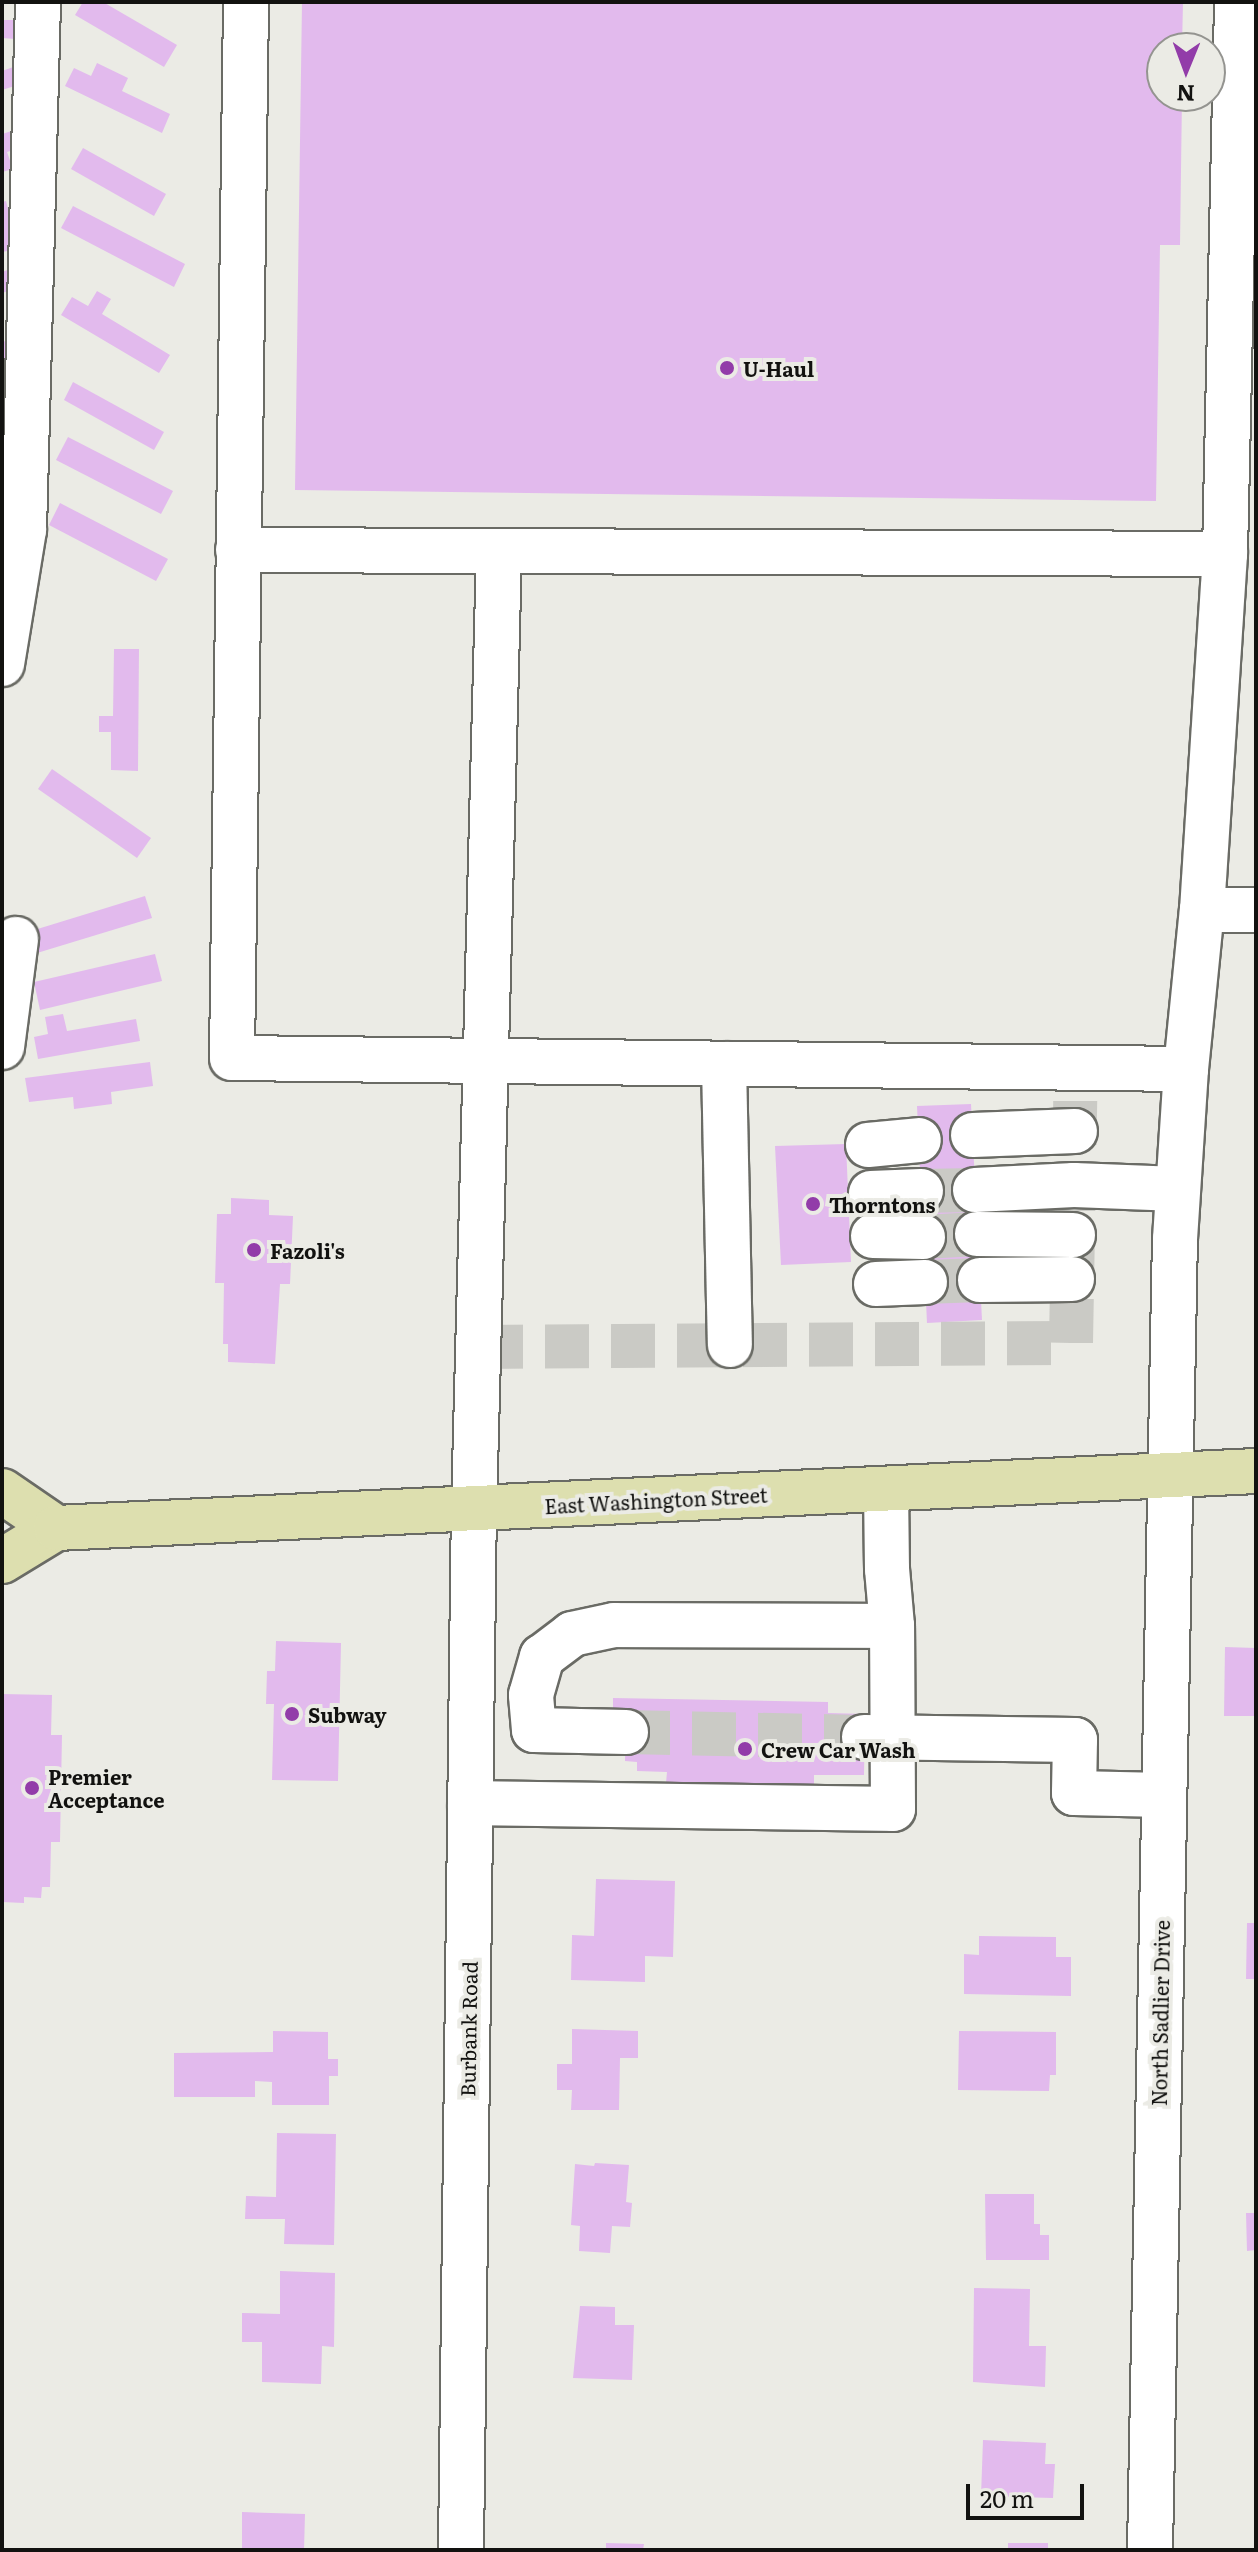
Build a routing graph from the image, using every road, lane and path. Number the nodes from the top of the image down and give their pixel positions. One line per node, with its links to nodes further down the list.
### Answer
1 (38, 2): 7 (street)
2 (246, 2): 4 (street)
3 (1237, 2): 6 (street, North Sadlier Drive)
4 (238, 550): 5 (street); 12 (street)
5 (499, 551): 6 (street); 12 (street, Burbank Road)
6 (1225, 554): 8 (street, North Sadlier Drive)
7 (2, 664)
8 (1202, 910): 9 (street); 14 (street, North Sadlier Drive)
9 (1256, 910)
10 (16, 939): 11 (street)
11 (2, 1047)
12 (488, 1061): 13 (street); 36 (street, Burbank Road)
13 (724, 1064): 14 (street); 31 (street)
14 (1186, 1069): 19 (street, North Sadlier Drive)
15 (1075, 1131): 16 (street)
16 (973, 1135)
17 (919, 1140): 18 (street)
18 (868, 1145)
19 (1178, 1189): 20 (street); 33 (street, North Sadlier Drive)
20 (975, 1190)
21 (921, 1191): 22 (street)
22 (871, 1193)
23 (977, 1234): 24 (street)
24 (1073, 1235)
25 (873, 1236): 26 (street)
26 (923, 1237)
27 (1072, 1279): 28 (street)
28 (980, 1280)
29 (925, 1282): 30 (street)
30 (876, 1284)
31 (730, 1345)
32 (1256, 1471): 33 (main road, East Washington Street)
33 (1169, 1476): 34 (main road, East Washington Street); 42 (street, North Sadlier Drive)
34 (886, 1489): 36 (main road, East Washington Street); 39 (street)
35 (2, 1491): 37 (main road)
36 (474, 1508): 37 (main road, East Washington Street); 43 (street, Burbank Road)
37 (56, 1528): 38 (main road, East Washington Street)
38 (2, 1561)
39 (892, 1626): 40 (street); 41 (street)
40 (626, 1732)
41 (879, 1737): 42 (street); 43 (street)
42 (1164, 1795): 45 (street, North Sadlier Drive)
43 (470, 1803): 44 (street, Burbank Road)
44 (461, 2550)
45 (1150, 2550)

